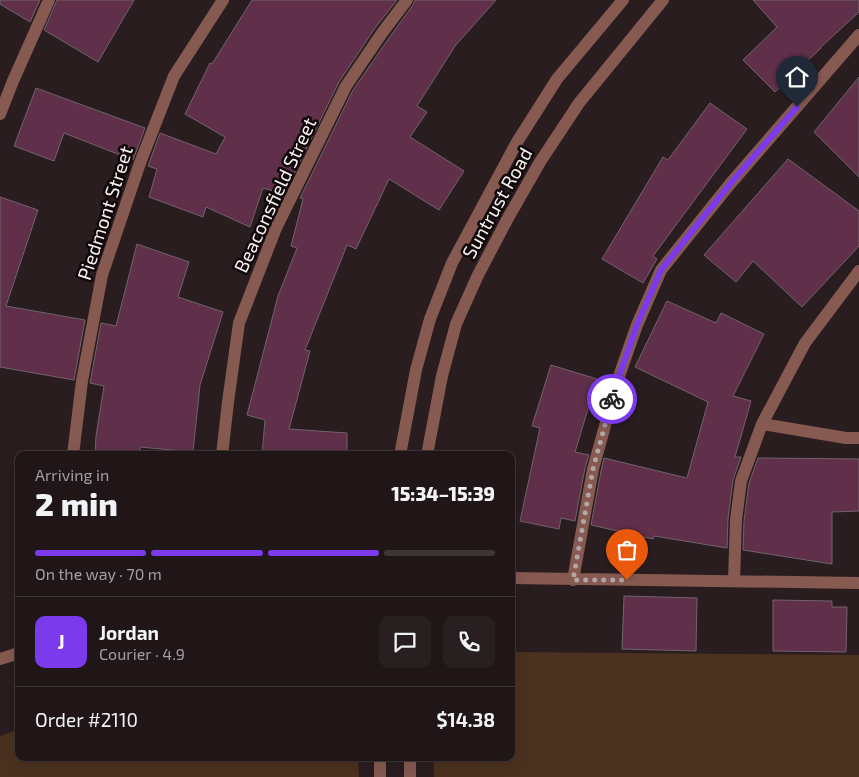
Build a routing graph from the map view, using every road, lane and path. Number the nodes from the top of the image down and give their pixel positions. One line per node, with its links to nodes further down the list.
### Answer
1 (49, 0): 7 (street)
2 (223, 0): 11 (street, Piedmont Street)
3 (407, 0): 12 (street, Beaconsfield Street)
4 (623, 0): 13 (street, Suntrust Road)
5 (663, 0): 14 (street, Suntrust Road)
6 (859, 35): 16 (street)
7 (0, 114)
8 (859, 271): 9 (street)
9 (762, 424): 10 (street); 17 (street)
10 (859, 438)
11 (73, 451)
12 (222, 451)
13 (401, 451)
14 (428, 451)
15 (515, 578): 16 (street)
16 (573, 580): 17 (street)
17 (734, 581): 18 (street)
18 (859, 583)
19 (15, 654): 20 (street)
20 (0, 659)
21 (380, 761): 23 (street)
22 (410, 761): 24 (street)
23 (380, 777)
24 (410, 777)

